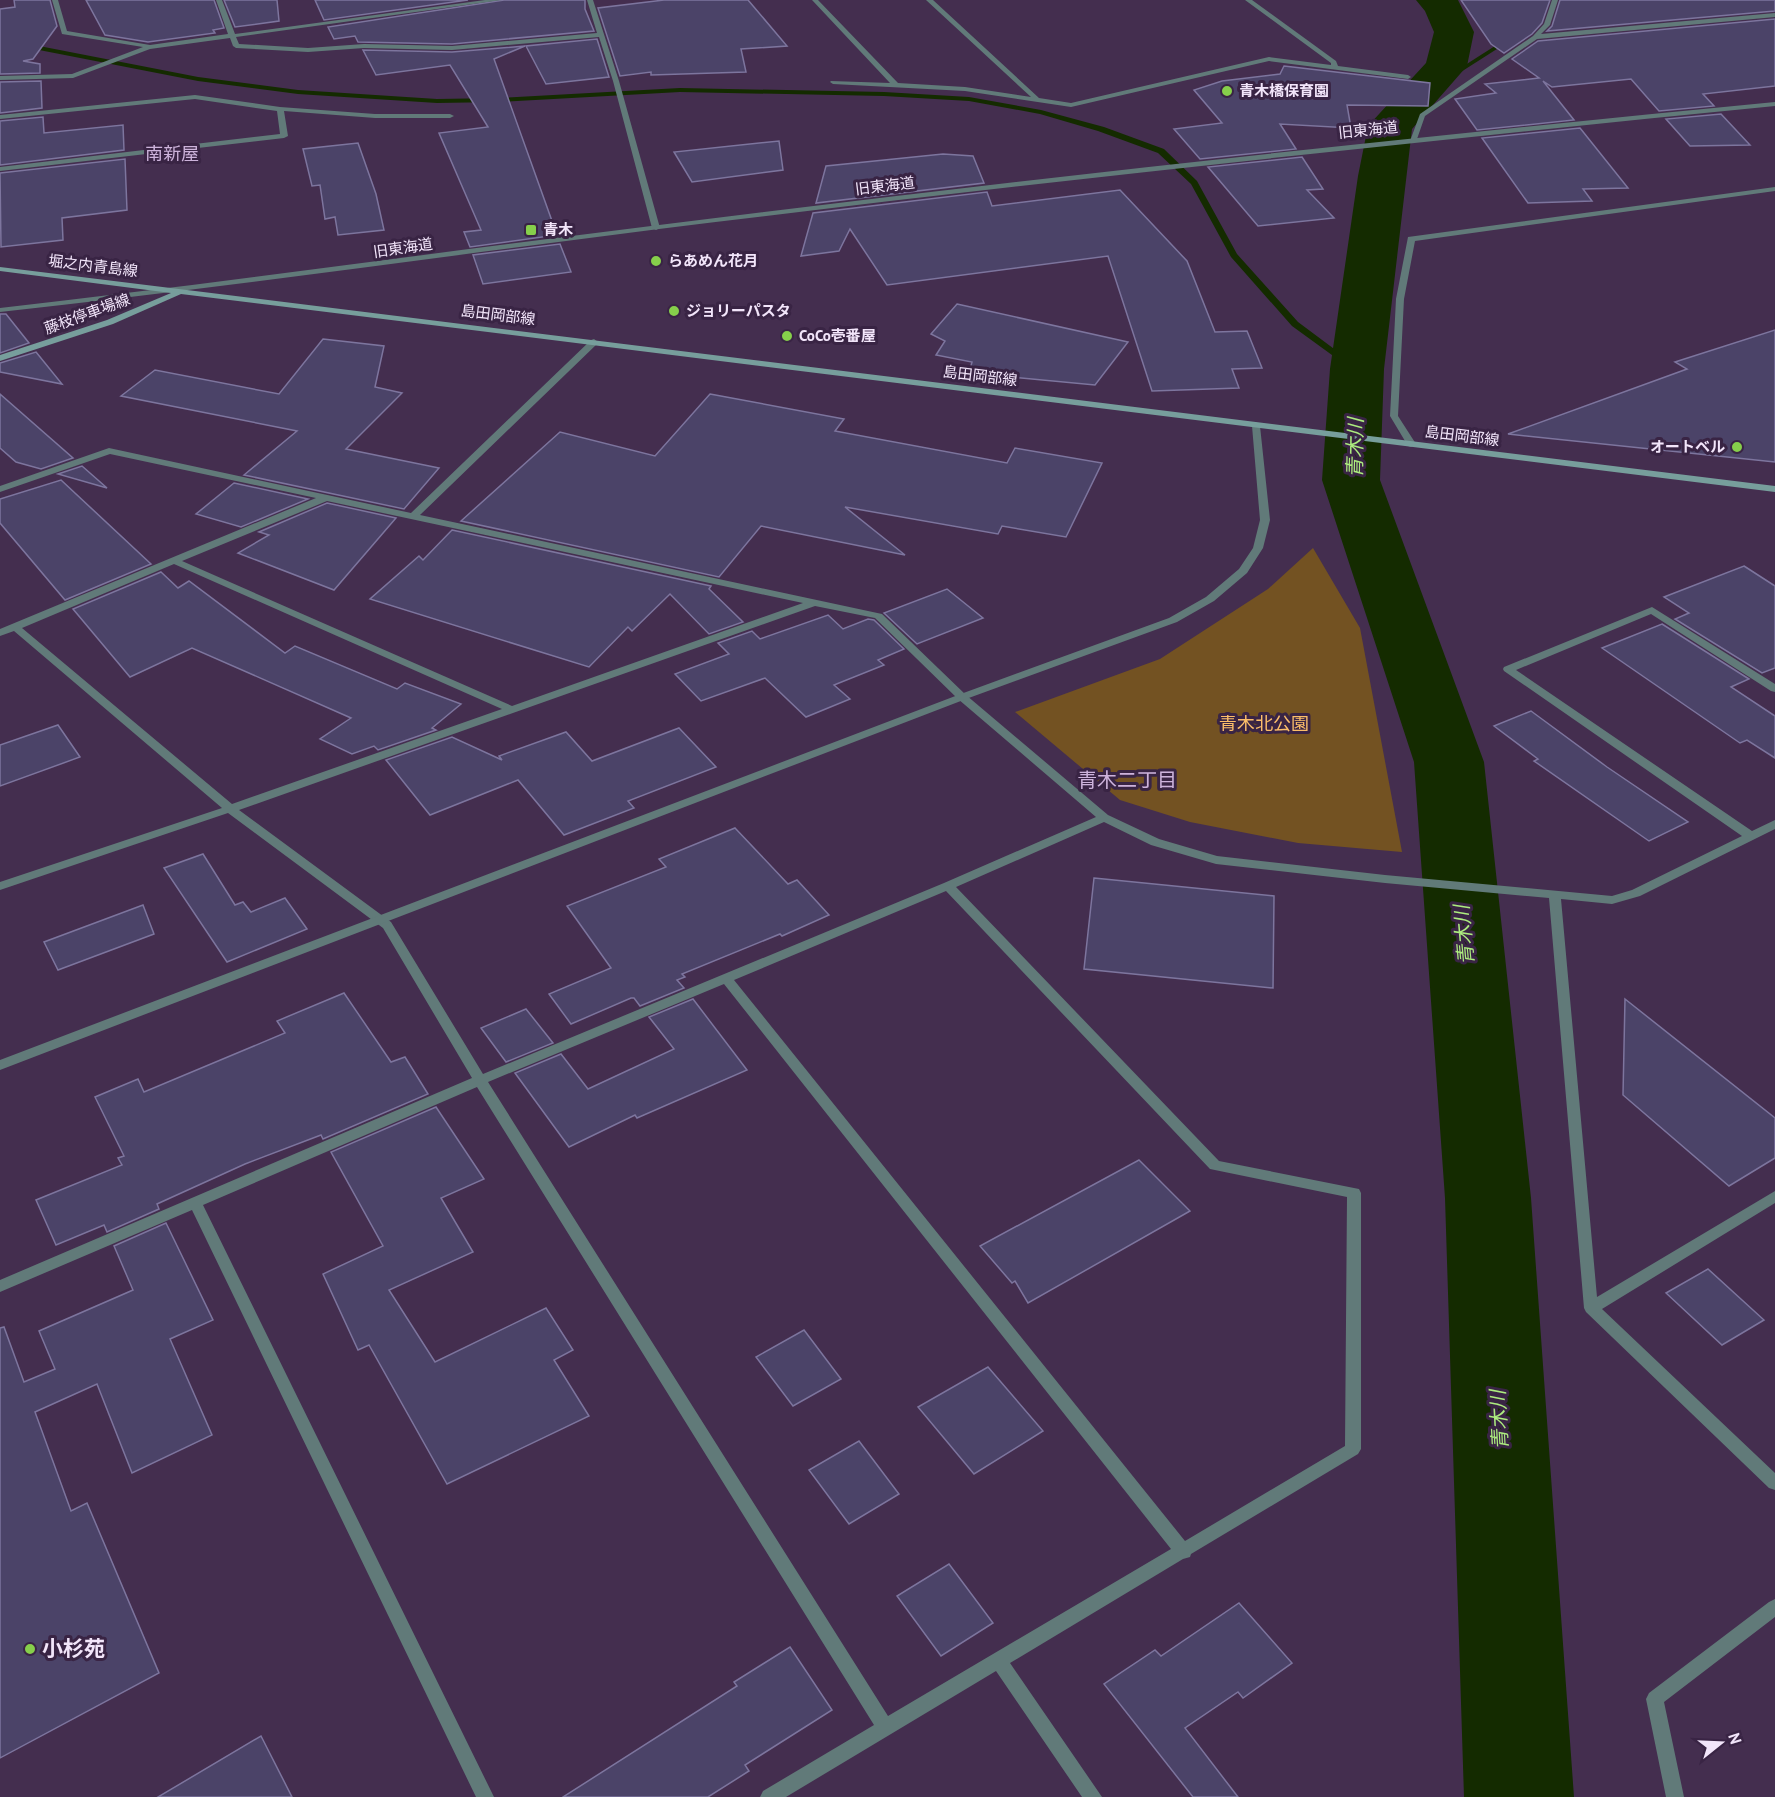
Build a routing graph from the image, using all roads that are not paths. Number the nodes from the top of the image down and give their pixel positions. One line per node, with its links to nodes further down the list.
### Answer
1 (55, 0): 13 (street)
2 (219, 0): 10 (street)
3 (499, 0): 10 (street)
4 (591, 0): 11 (street)
5 (815, 0): 18 (street)
6 (929, 0): 19 (street)
7 (1248, 0): 14 (street)
8 (1555, 0): 12 (street)
9 (1775, 15): 12 (street)
10 (232, 35): 11 (street); 13 (street)
11 (602, 35): 27 (street)
12 (1534, 37): 24 (street)
13 (149, 47): 16 (street)
14 (1335, 67): 15 (street); 19 (street)
15 (1408, 77)
16 (0, 78)
17 (833, 81): 18 (street)
18 (895, 84): 19 (street)
19 (1036, 98)
20 (1775, 105): 24 (street, 旧東海道)
21 (279, 110): 22 (street); 23 (street); 25 (street)
22 (450, 116)
23 (0, 117)
24 (1413, 140): 27 (street, 旧東海道)
25 (0, 169)
26 (1775, 189): 34 (street)
27 (656, 228): 29 (street, 旧東海道)
28 (0, 269): 29 (main road, 堀之内青島線)
29 (182, 291): 30 (street, 旧東海道); 31 (main road, 島田岡部線); 32 (main road, 藤枝停車場線)
30 (0, 310)
31 (594, 342): 33 (main road, 島田岡部線); 38 (street)
32 (0, 358)
33 (1256, 426): 34 (main road, 島田岡部線); 44 (street)
34 (1411, 444): 36 (main road, 島田岡部線)
35 (0, 489): 37 (street)
36 (1775, 489)
37 (325, 498): 38 (street); 39 (street)
38 (412, 518): 40 (street)
39 (174, 561): 41 (street); 45 (street)
40 (814, 603): 44 (street); 45 (street)
41 (15, 627): 42 (street); 46 (street)
42 (0, 633)
43 (1775, 689): 49 (street)
44 (962, 697): 47 (street); 53 (street)
45 (508, 708): 46 (street)
46 (230, 809): 50 (street); 53 (street)
47 (1104, 818): 51 (street); 52 (street)
48 (1775, 824): 49 (street)
49 (1751, 836): 52 (street)
50 (0, 886)
51 (948, 886): 54 (street); 62 (street)
52 (1555, 895): 60 (street)
53 (380, 920): 55 (street); 56 (street)
54 (726, 978): 56 (street); 62 (street)
55 (0, 1065)
56 (480, 1080): 58 (street); 65 (street)
57 (1775, 1196): 60 (street)
58 (196, 1204): 59 (street); 66 (street)
59 (0, 1287)
60 (1591, 1308): 61 (street)
61 (1775, 1483)
62 (1184, 1552): 64 (street)
63 (1775, 1607): 69 (street)
64 (999, 1661): 65 (street); 68 (street)
65 (885, 1727): 67 (street)
66 (485, 1797)
67 (769, 1797)
68 (1093, 1797)
69 (1675, 1797)

